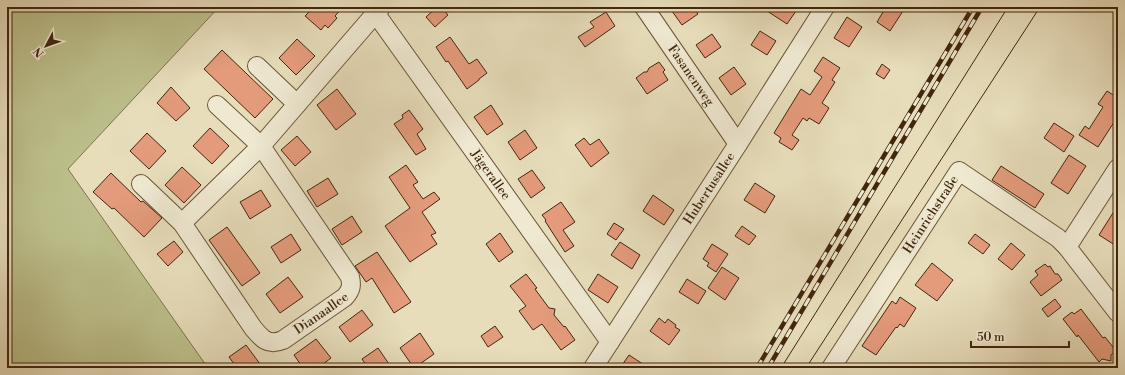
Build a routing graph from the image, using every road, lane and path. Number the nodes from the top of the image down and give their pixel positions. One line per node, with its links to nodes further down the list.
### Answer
1 (644, 7): 7 (street, Fasanenweg)
2 (825, 7): 7 (street, Hubertusallee)
3 (375, 9): 5 (street); 14 (street, Jägerallee)
4 (257, 66): 5 (street)
5 (297, 104): 8 (street)
6 (217, 105): 8 (street, Dianaallee)
7 (738, 144): 14 (street, Hubertusallee)
8 (261, 146): 11 (street); 11 (street, Dianaallee)
9 (1118, 168): 12 (street)
10 (141, 184): 11 (street, Dianaallee)
11 (182, 223)
12 (1066, 248): 13 (street); 16 (street, Heinrichstraße)
13 (1118, 314)
14 (610, 342): 15 (street, Hubertusallee)
15 (593, 368)
16 (831, 368)

